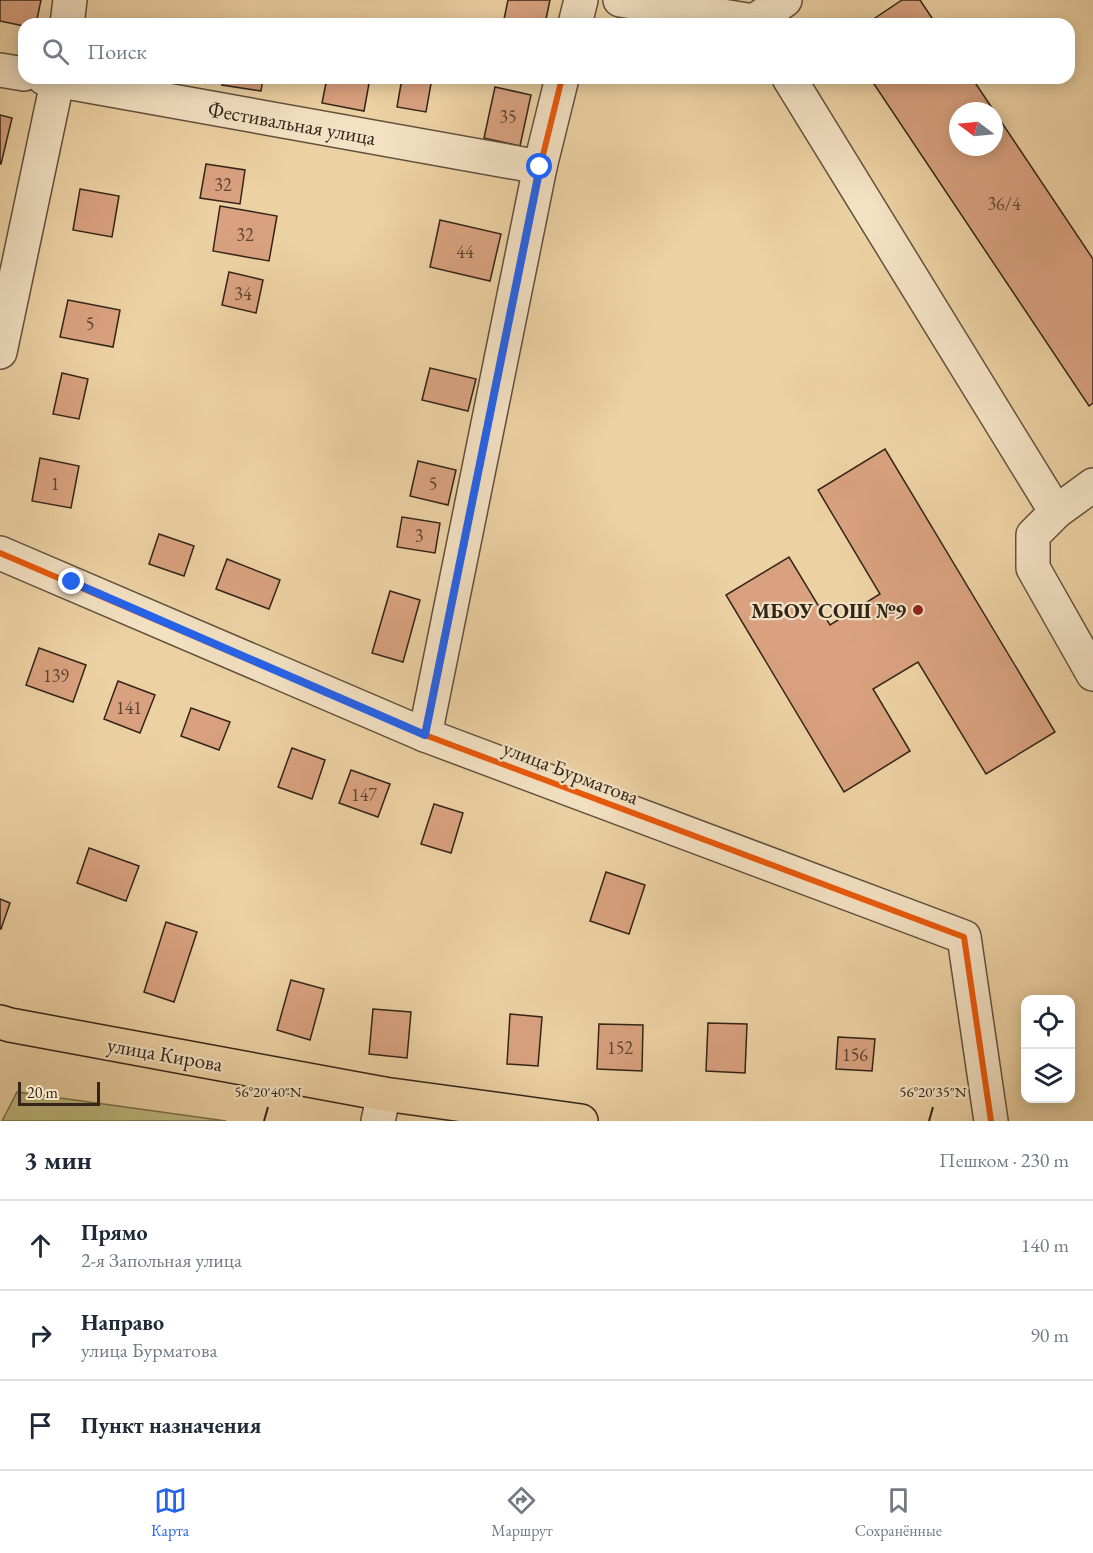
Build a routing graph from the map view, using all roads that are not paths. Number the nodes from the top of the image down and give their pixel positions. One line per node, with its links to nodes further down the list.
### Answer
1 (70, 0): 5 (street)
2 (581, 0): 6 (street)
3 (620, 0): 7 (street)
4 (785, 0): 8 (street)
5 (67, 18)
6 (576, 18)
7 (730, 18)
8 (760, 18)
9 (0, 70): 10 (street)
10 (18, 73)
11 (53, 84): 16 (street)
12 (82, 84): 15 (street, Фестивальная улица)
13 (561, 84): 15 (street)
14 (793, 84): 18 (street)
15 (540, 167): 21 (street)
16 (0, 352)
17 (1093, 484): 18 (street)
18 (1056, 512): 20 (street)
19 (0, 553): 21 (street, улица Бурматова)
20 (1093, 674)
21 (425, 735): 25 (street, улица Бурматова)
22 (3, 1029): 23 (main road, улица Кирова)
23 (381, 1108): 24 (main road, улица Кирова)
24 (580, 1121)
25 (991, 1121)

